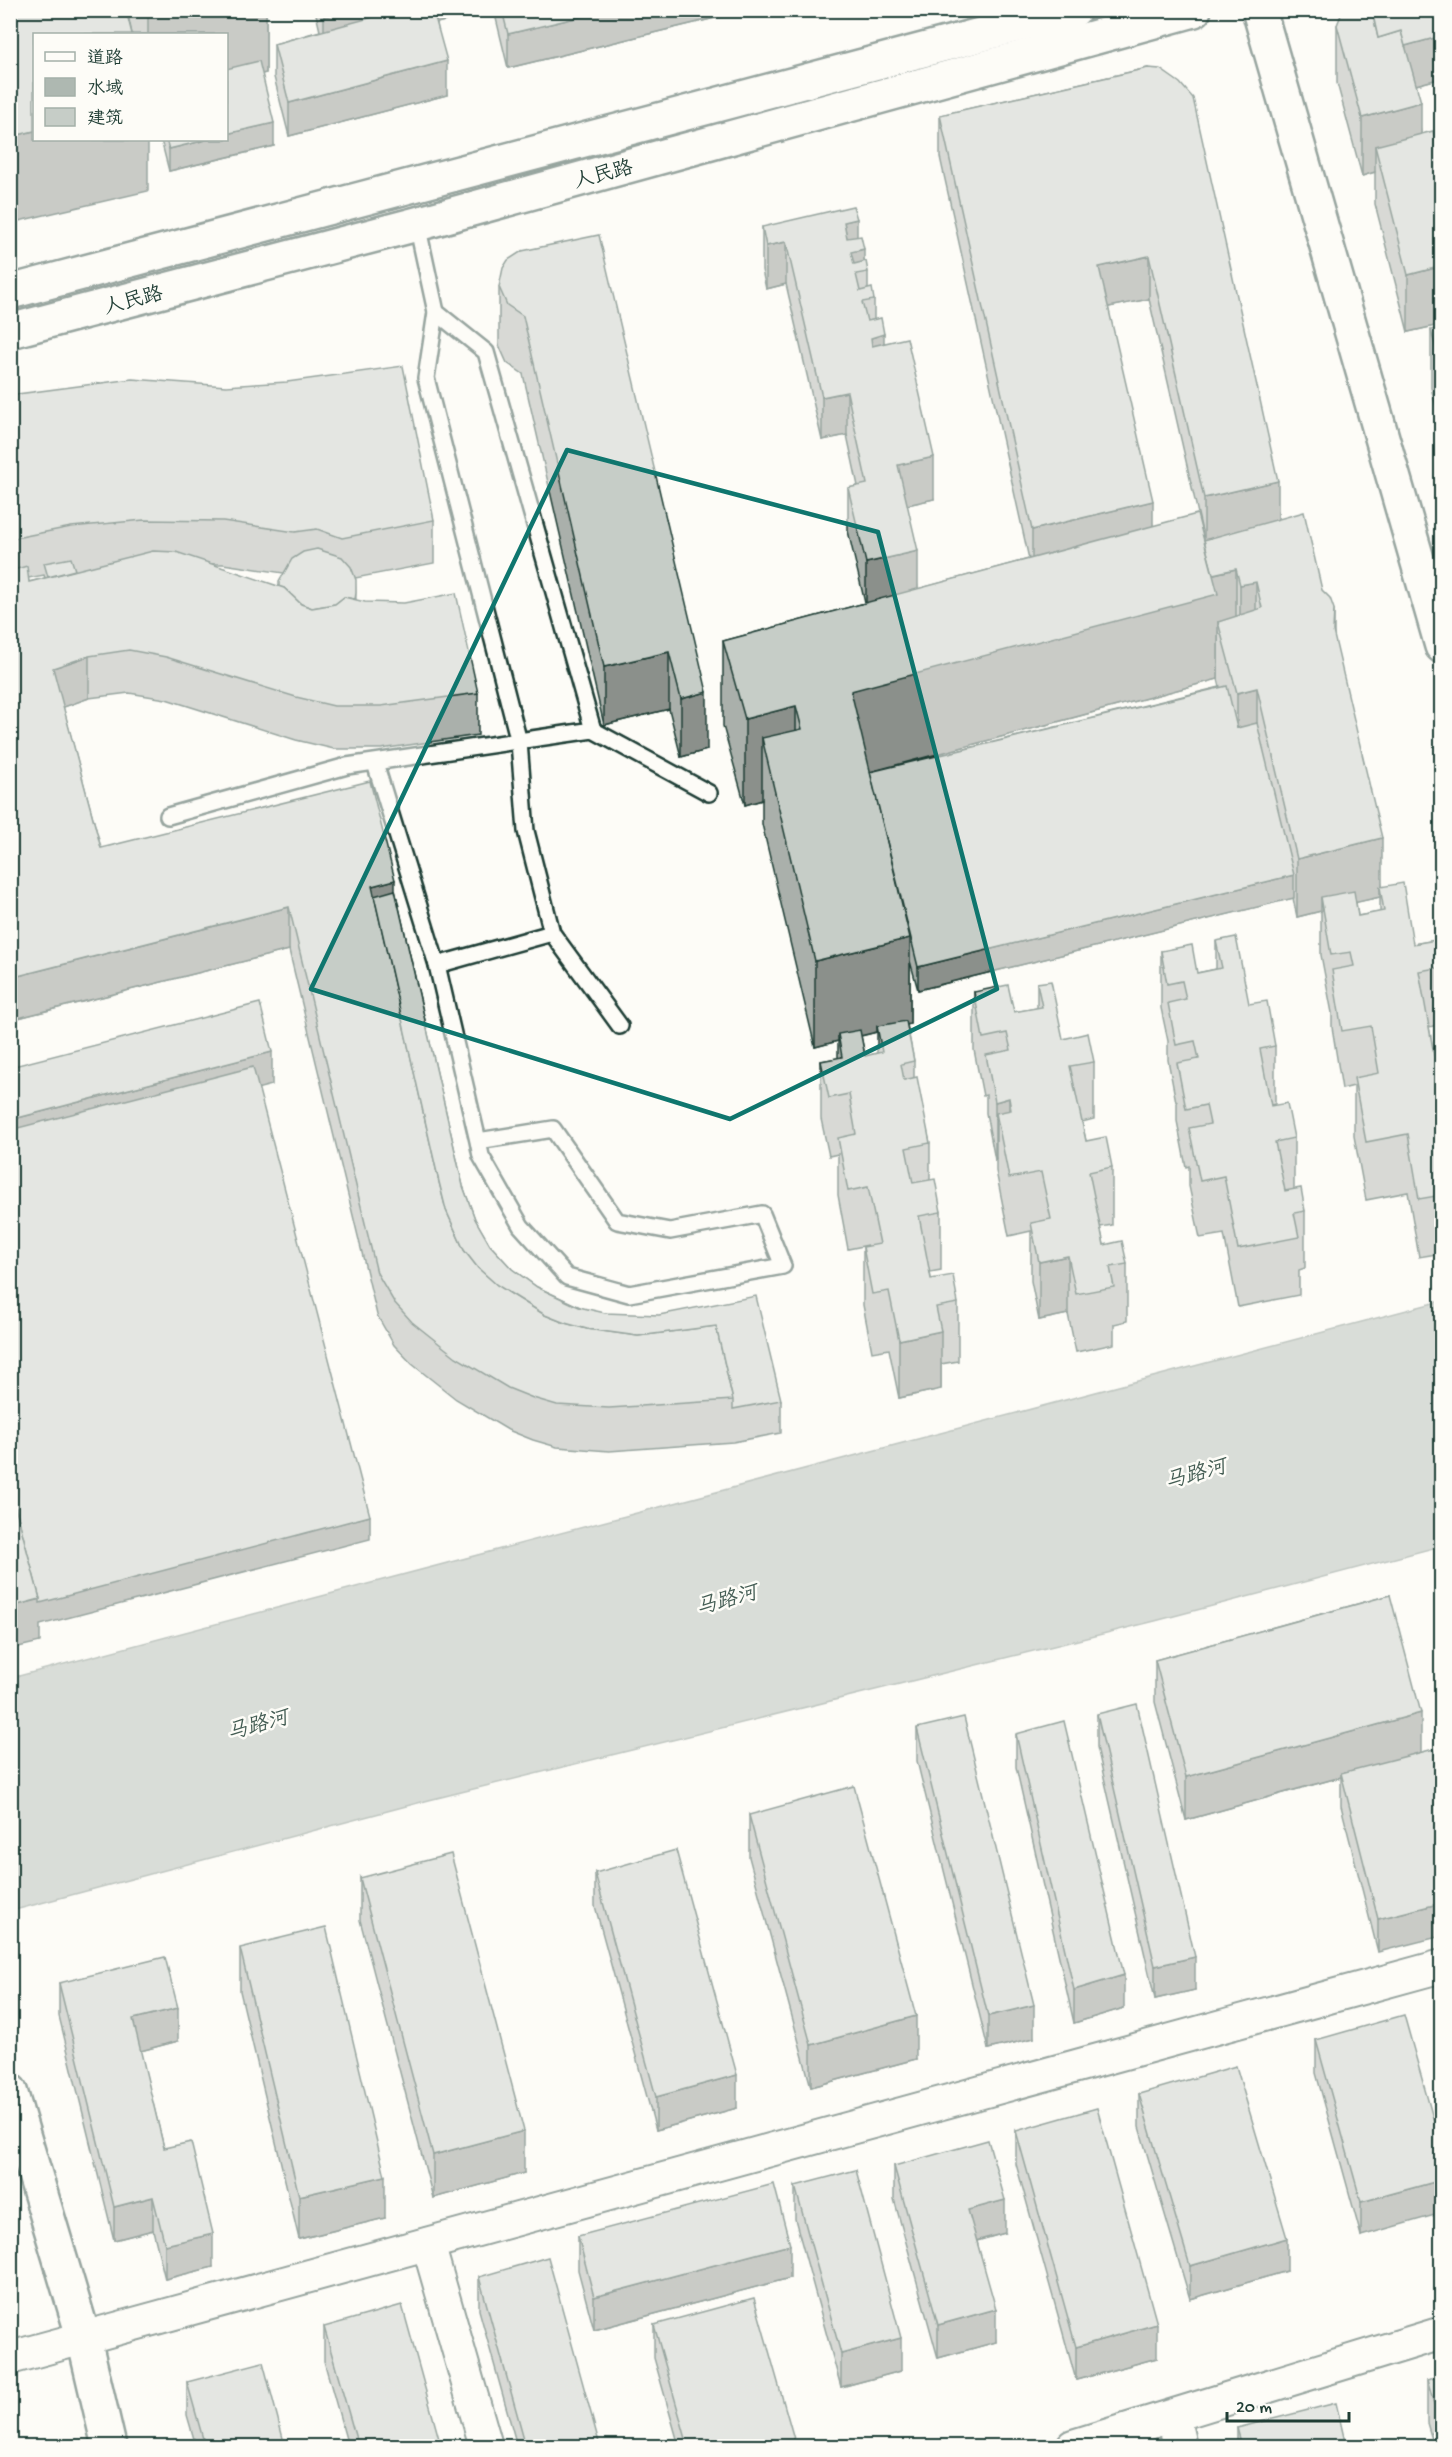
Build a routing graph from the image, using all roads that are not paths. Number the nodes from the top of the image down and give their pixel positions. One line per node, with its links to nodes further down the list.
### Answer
1 (1074, 10): 5 (main road, 人民路)
2 (1194, 10): 4 (main road, 人民路)
3 (1259, 10): 8 (main road)
4 (417, 224): 6 (lane); 7 (main road, 人民路)
5 (10, 292)
6 (436, 312): 9 (lane); 10 (lane)
7 (10, 331)
8 (1442, 646)
9 (593, 730): 10 (lane); 12 (lane)
10 (519, 742): 11 (lane); 14 (lane)
11 (375, 763): 13 (lane); 15 (lane)
12 (709, 793)
13 (168, 816)
14 (552, 933): 15 (lane); 16 (lane)
15 (437, 965): 17 (lane)
16 (620, 1026)
17 (478, 1141): 17 (lane)
18 (1442, 1966): 20 (street)
19 (10, 2091): 22 (main road)
20 (428, 2244): 22 (street); 26 (street)
21 (1442, 2334): 24 (street)
22 (84, 2339): 23 (street); 25 (main road)
23 (10, 2358)
24 (1173, 2416): 27 (street); 28 (street)
25 (109, 2446)
26 (486, 2446)
27 (1073, 2446)
28 (1180, 2446)

